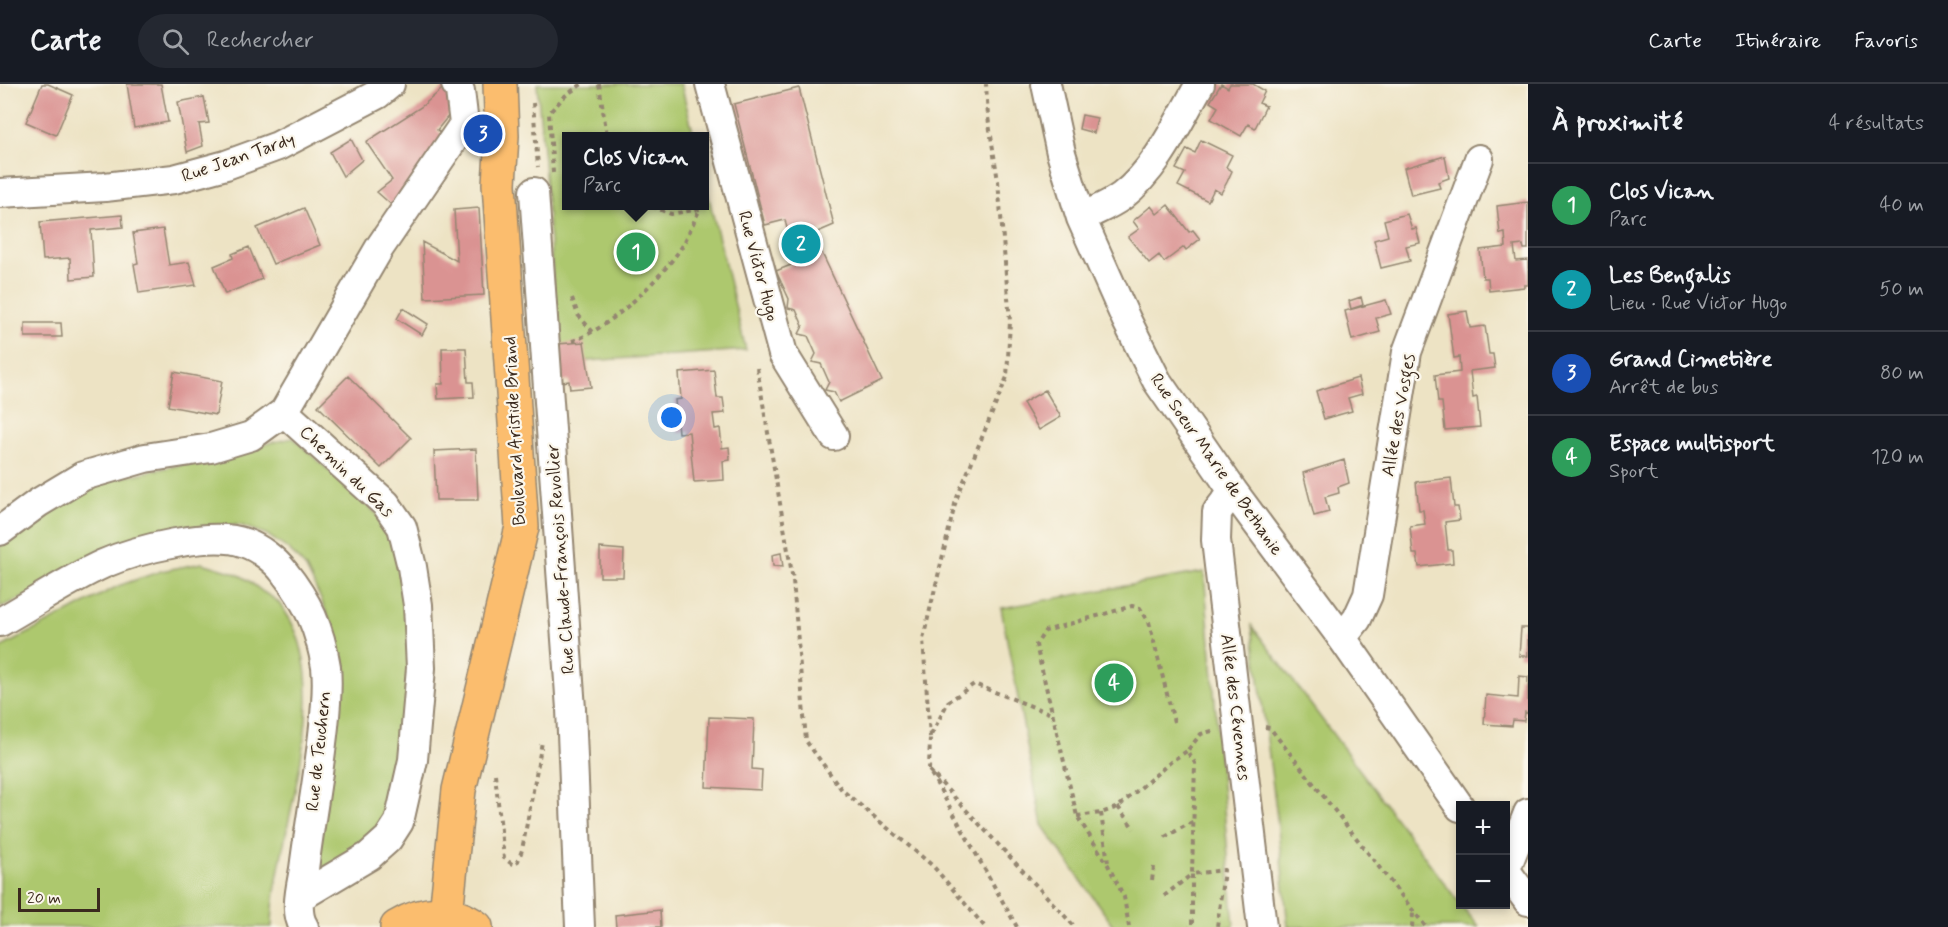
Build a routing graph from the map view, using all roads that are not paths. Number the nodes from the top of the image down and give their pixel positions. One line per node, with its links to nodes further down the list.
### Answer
1 (390, 84): 9 (street, Rue Jean Tardy)
2 (456, 84): 11 (street)
3 (500, 84): 23 (main road, Boulevard Aristide Briand)
4 (710, 84): 12 (street, Rue Victor Hugo)
5 (1046, 84): 10 (street, Rue Soeur Marie de Bethanie)
6 (1200, 84): 10 (street)
7 (1479, 159): 16 (street, Allée des Vosges)
8 (536, 183): 27 (street, Rue Claude-François Revollier)
9 (0, 193)
10 (1081, 218): 13 (street, Rue Soeur Marie de Bethanie)
11 (284, 412): 14 (street); 21 (street, Chemin du Gas)
12 (834, 436)
13 (1233, 491): 16 (street, Rue Soeur Marie de Bethanie); 28 (street, Allée des Cévennes)
14 (0, 531)
15 (0, 622): 21 (street, Rue de Teuchern)
16 (1342, 638): 17 (street, Rue Soeur Marie de Bethanie)
17 (1457, 801)
18 (1528, 813): 19 (street)
19 (1510, 860)
20 (1510, 876): 22 (street)
21 (300, 897): 24 (street, Rue de Teuchern)
22 (1528, 901)
23 (446, 914): 25 (main road); 26 (main road)
24 (304, 927)
25 (397, 927)
26 (476, 927)
27 (580, 927)
28 (1262, 927)

